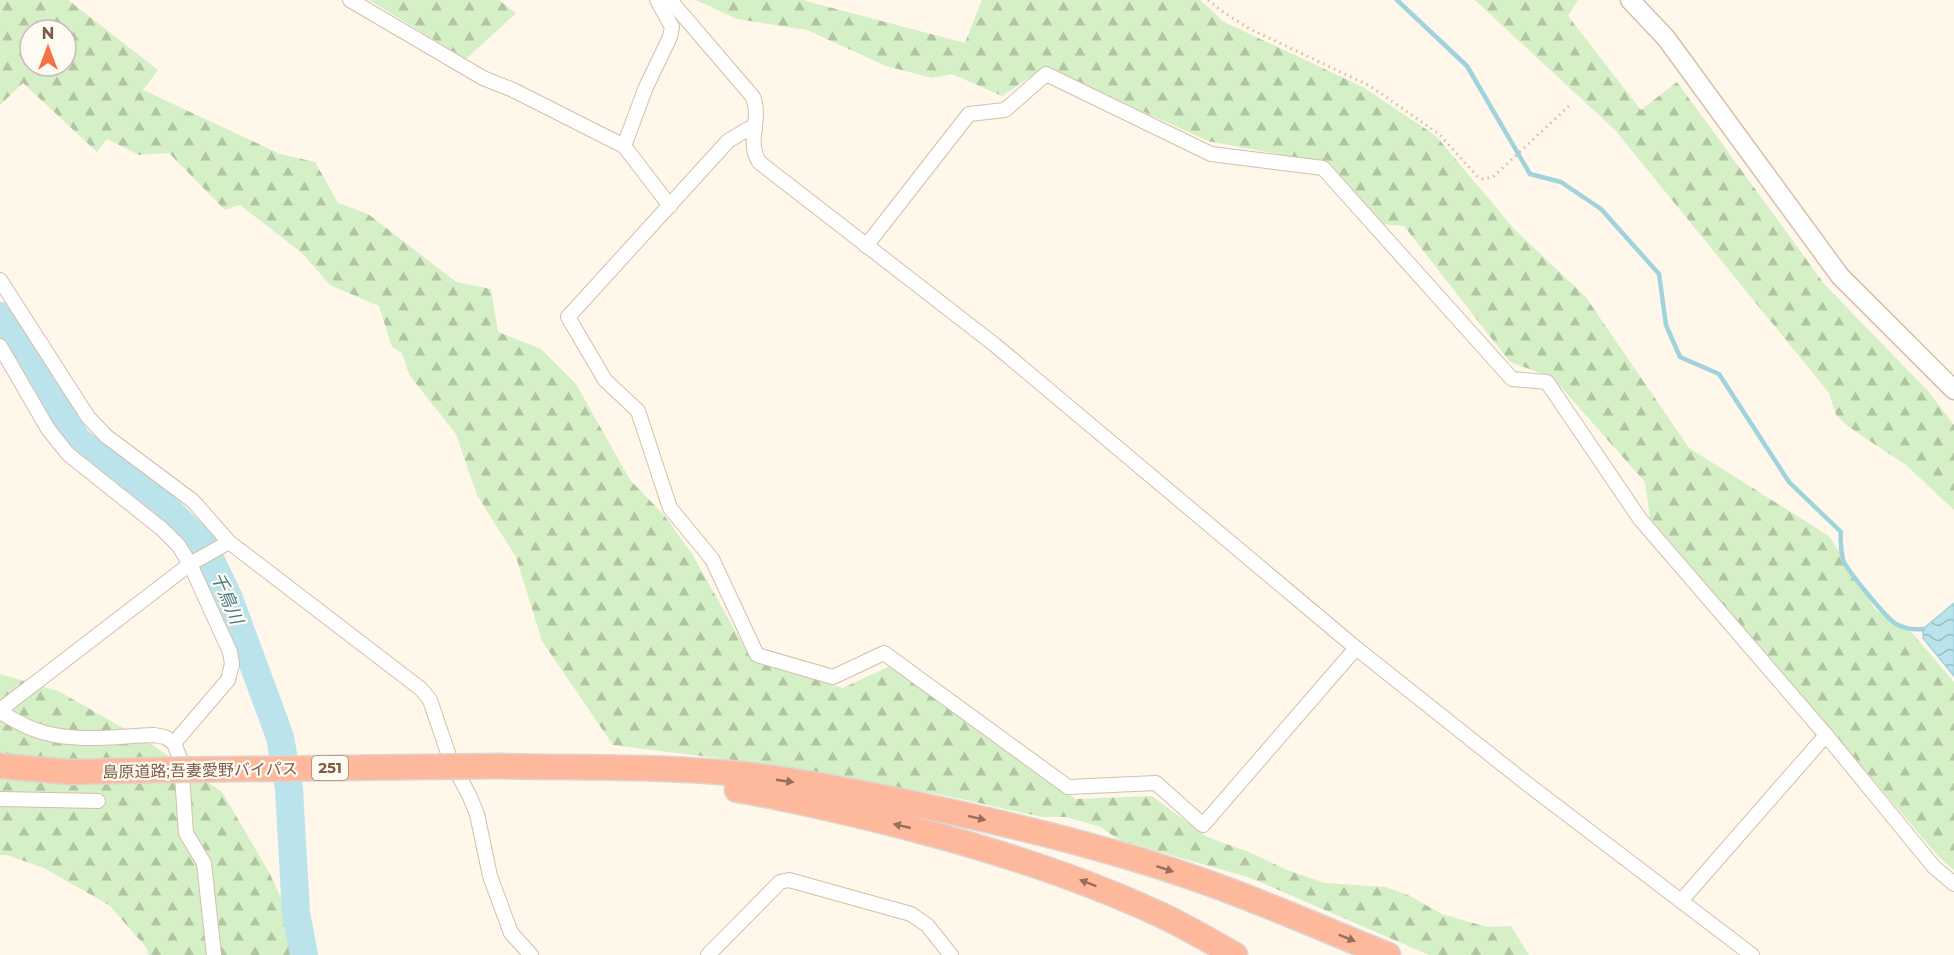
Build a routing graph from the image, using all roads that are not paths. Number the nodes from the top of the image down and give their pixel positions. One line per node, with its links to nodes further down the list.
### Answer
1 (350, 0): 6 (street)
2 (657, 0): 6 (street)
3 (670, 0): 5 (street)
4 (1630, 0): 11 (street)
5 (755, 128): 7 (street); 8 (street)
6 (624, 146): 7 (street)
7 (670, 206): 14 (street)
8 (866, 246): 14 (street); 16 (street)
9 (0, 280): 12 (street)
10 (0, 345): 13 (street)
11 (1954, 389)
12 (226, 544): 13 (street); 25 (street)
13 (192, 562): 15 (street); 17 (street)
14 (1356, 648): 23 (street)
15 (0, 711): 17 (street)
16 (1826, 735): 22 (street); 23 (street)
17 (174, 743): 24 (street)
18 (0, 766): 19 (highway, 島原道路;吾妻愛野バイパス / 251, bridge)
19 (580, 768): 28 (highway, one-way to 19); 29 (highway, one-way to 29)
20 (0, 799): 21 (street)
21 (98, 801)
22 (1954, 884)
23 (1682, 901): 30 (street)
24 (214, 955)
25 (531, 955)
26 (708, 955): 27 (street)
27 (951, 955)
28 (1235, 955)
29 (1388, 955)
30 (1752, 955)

